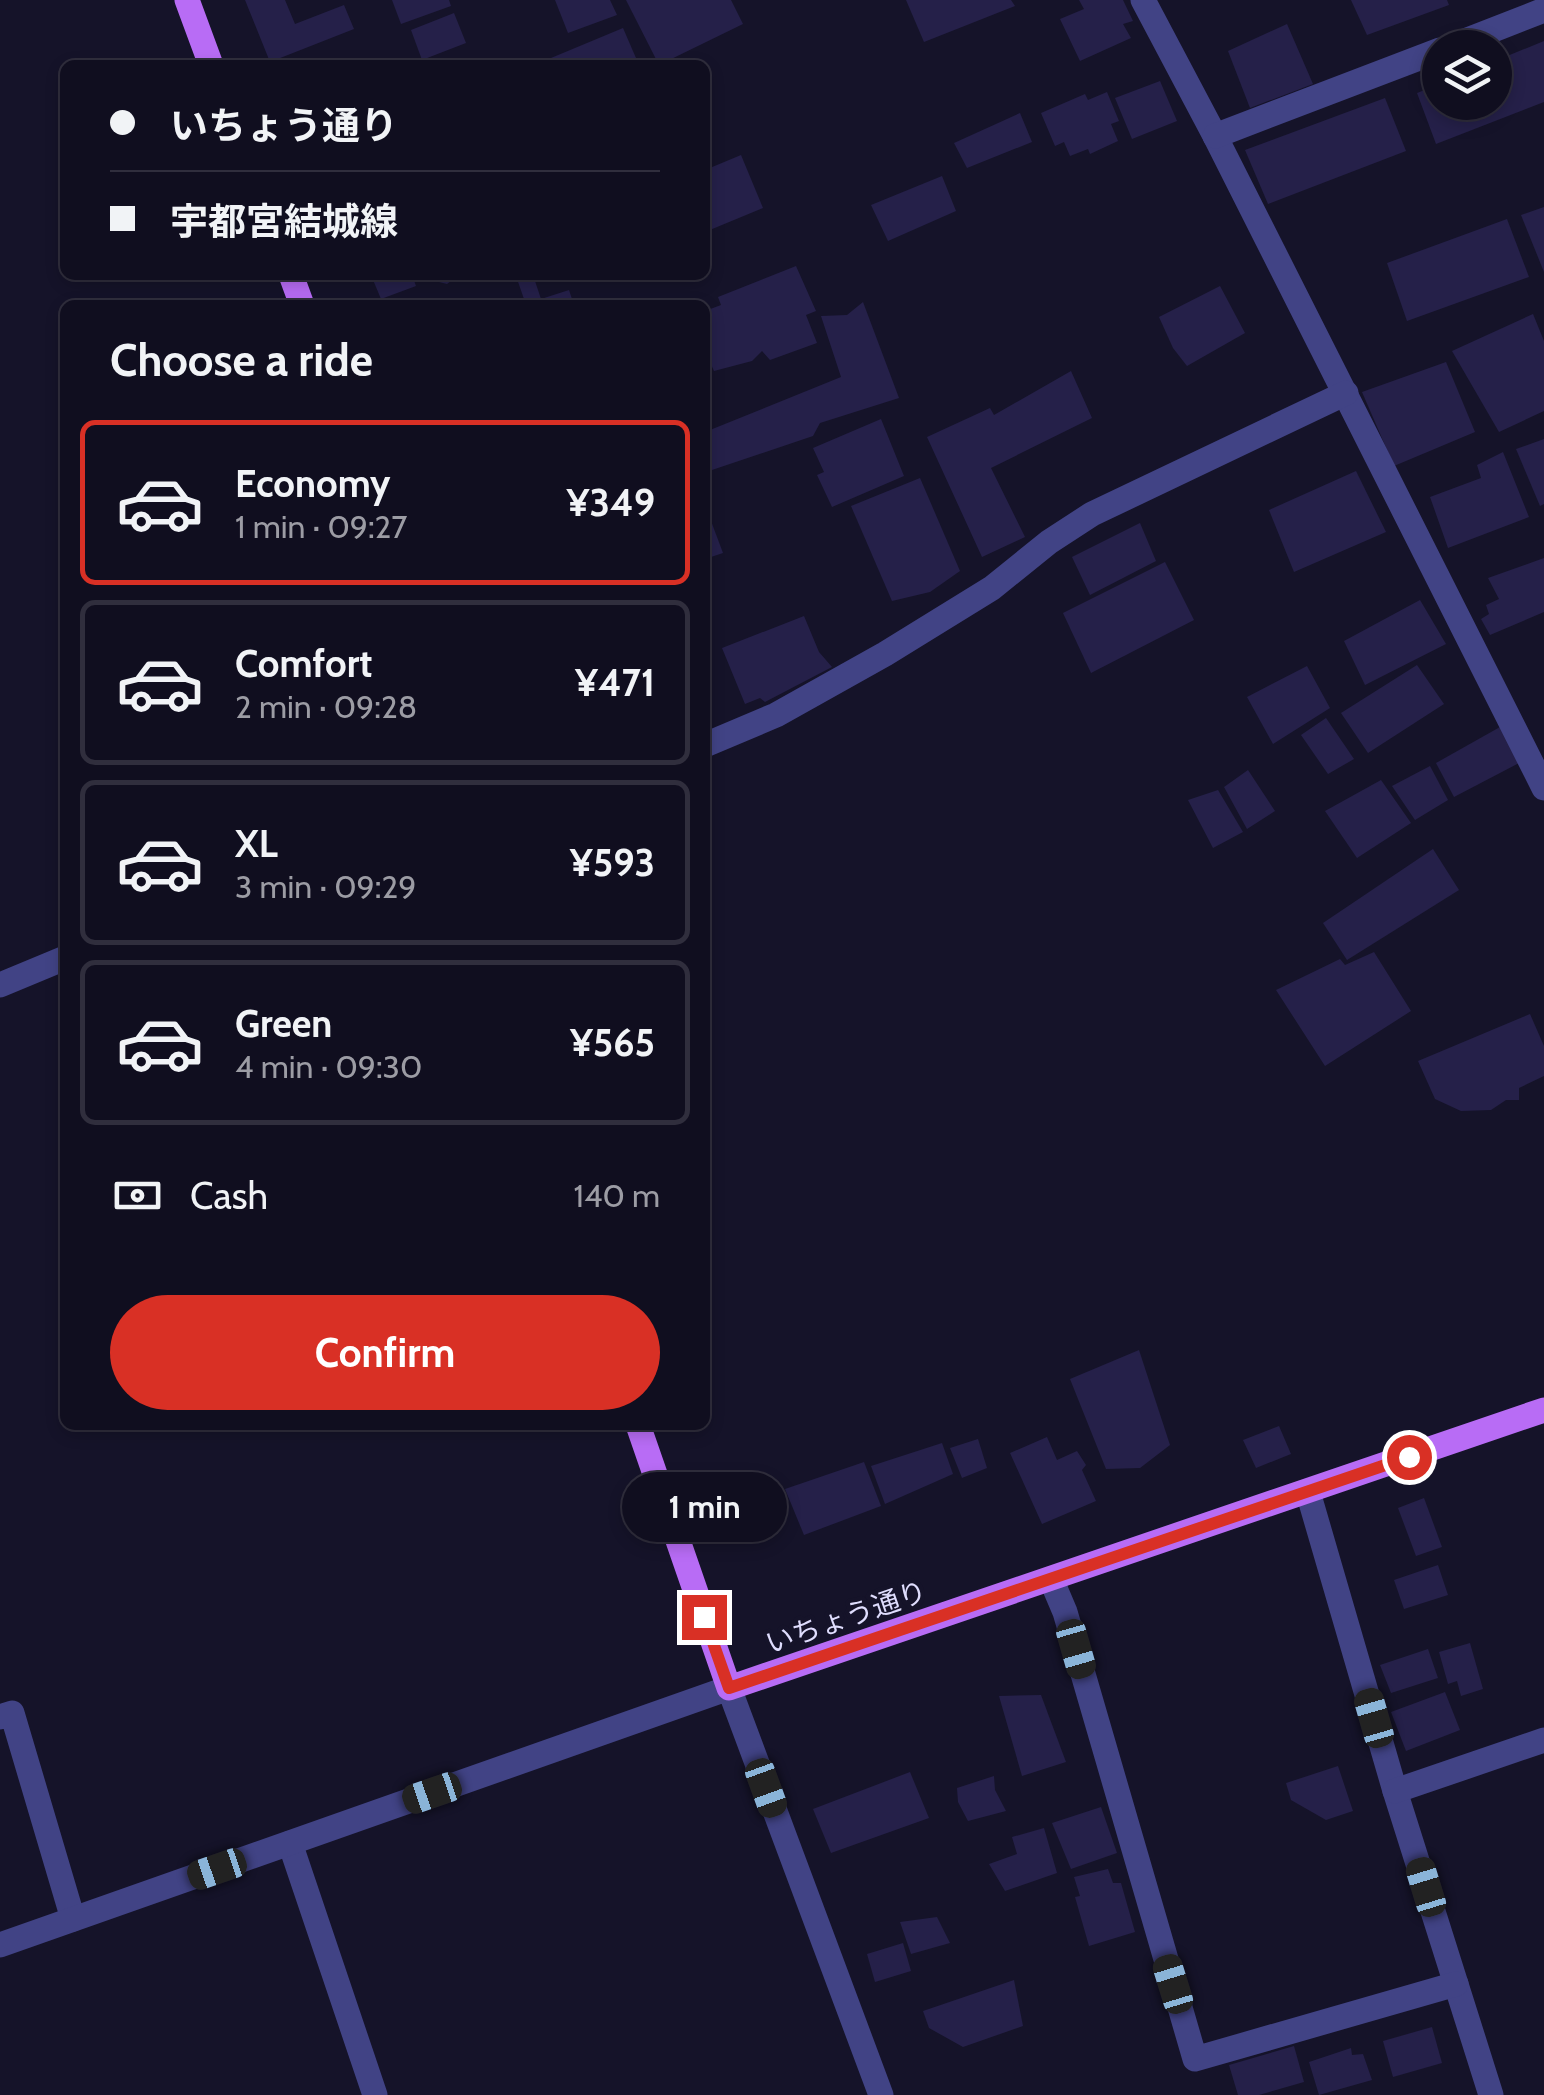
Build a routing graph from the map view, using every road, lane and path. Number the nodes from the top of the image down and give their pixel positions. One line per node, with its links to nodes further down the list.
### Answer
1 (187, 0): 6 (main road)
2 (1143, 0): 7 (street)
3 (1544, 10): 4 (street)
4 (1492, 30)
5 (1422, 57): 7 (street)
6 (209, 60)
7 (1215, 136): 8 (street)
8 (1346, 393): 9 (street); 10 (street)
9 (710, 743)
10 (1544, 788)
11 (60, 960): 12 (street)
12 (0, 984)
13 (1544, 1410): 15 (main road, いちょう通り)
14 (640, 1430): 17 (main road)
15 (1308, 1492): 16 (main road, いちょう通り); 20 (street)
16 (1052, 1579): 17 (main road, いちょう通り); 24 (street)
17 (729, 1688): 21 (street, いちょう通り); 26 (street)
18 (0, 1717): 22 (street)
19 (1544, 1740): 20 (street)
20 (1395, 1791): 24 (street)
21 (290, 1844): 22 (street, いちょう通り); 25 (street)
22 (73, 1919): 23 (street, いちょう通り)
23 (0, 1945)
24 (1456, 1984): 27 (street)
25 (375, 2095)
26 (881, 2095)
27 (1492, 2095)

